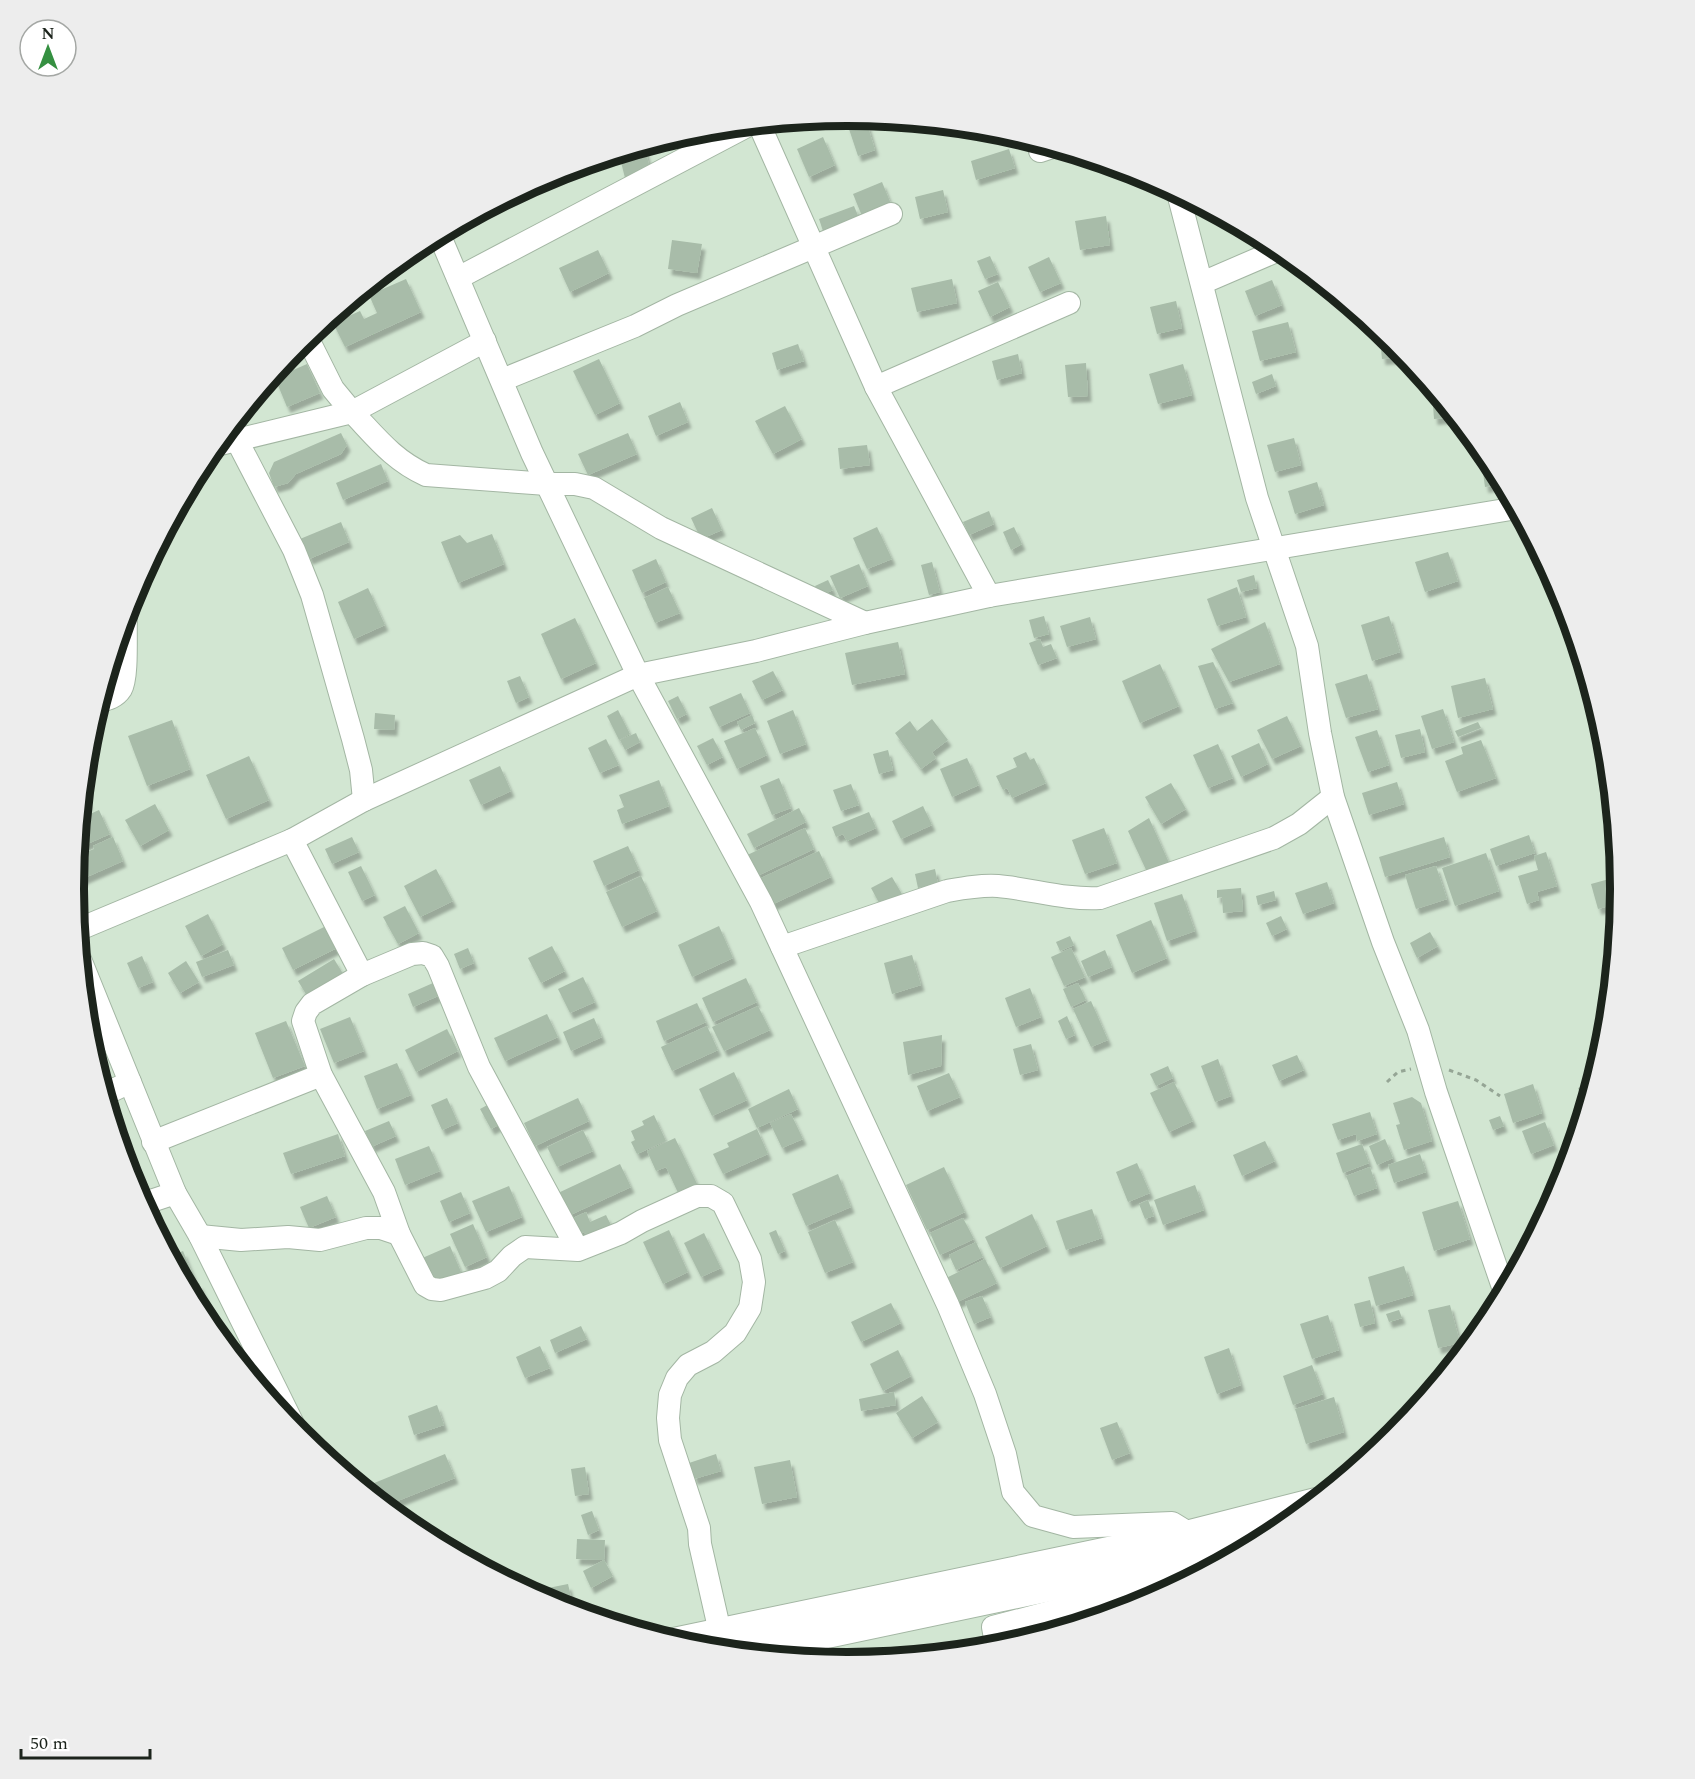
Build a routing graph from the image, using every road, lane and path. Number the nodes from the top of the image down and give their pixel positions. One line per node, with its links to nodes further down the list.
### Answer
1 (762, 132): 6 (street)
2 (727, 136): 8 (street)
3 (1181, 203): 9 (street)
4 (891, 214): 6 (street)
5 (443, 243): 8 (street)
6 (814, 246): 13 (street); 14 (street)
7 (1270, 254): 9 (street)
8 (458, 278): 11 (street)
9 (1202, 283): 20 (street)
10 (1069, 303): 14 (street)
11 (485, 341): 13 (street); 15 (street)
12 (312, 346): 15 (street)
13 (502, 380): 18 (street)
14 (876, 387): 21 (street)
15 (352, 412): 16 (street); 18 (street)
16 (234, 436)
17 (230, 442): 27 (street)
18 (547, 484): 22 (street); 24 (street)
19 (1510, 509): 20 (street)
20 (1275, 548): 21 (street); 26 (street)
21 (988, 596): 22 (street)
22 (865, 622): 24 (street)
23 (125, 644): 25 (street)
24 (638, 675): 27 (street); 30 (street)
25 (108, 699)
26 (1333, 797): 30 (street); 42 (street)
27 (364, 800): 28 (street)
28 (292, 840): 29 (street); 31 (street)
29 (86, 927)
30 (782, 947): 46 (street)
31 (362, 975): 33 (street); 41 (street)
32 (91, 984): 34 (street)
33 (321, 1075): 36 (street); 39 (street)
34 (130, 1082): 35 (street); 36 (street)
35 (111, 1091)
36 (153, 1142): 37 (street)
37 (175, 1193): 38 (street); 40 (street)
38 (151, 1201)
39 (399, 1234): 40 (street); 41 (street)
40 (200, 1236): 43 (street)
41 (578, 1250): 49 (street)
42 (1502, 1283)
43 (283, 1403)
44 (1274, 1522): 46 (main road)
45 (1231, 1550): 46 (main road)
46 (1199, 1559): 47 (main road); 49 (main road)
47 (991, 1613): 48 (street); 49 (main road)
48 (995, 1638)
49 (729, 1642)

